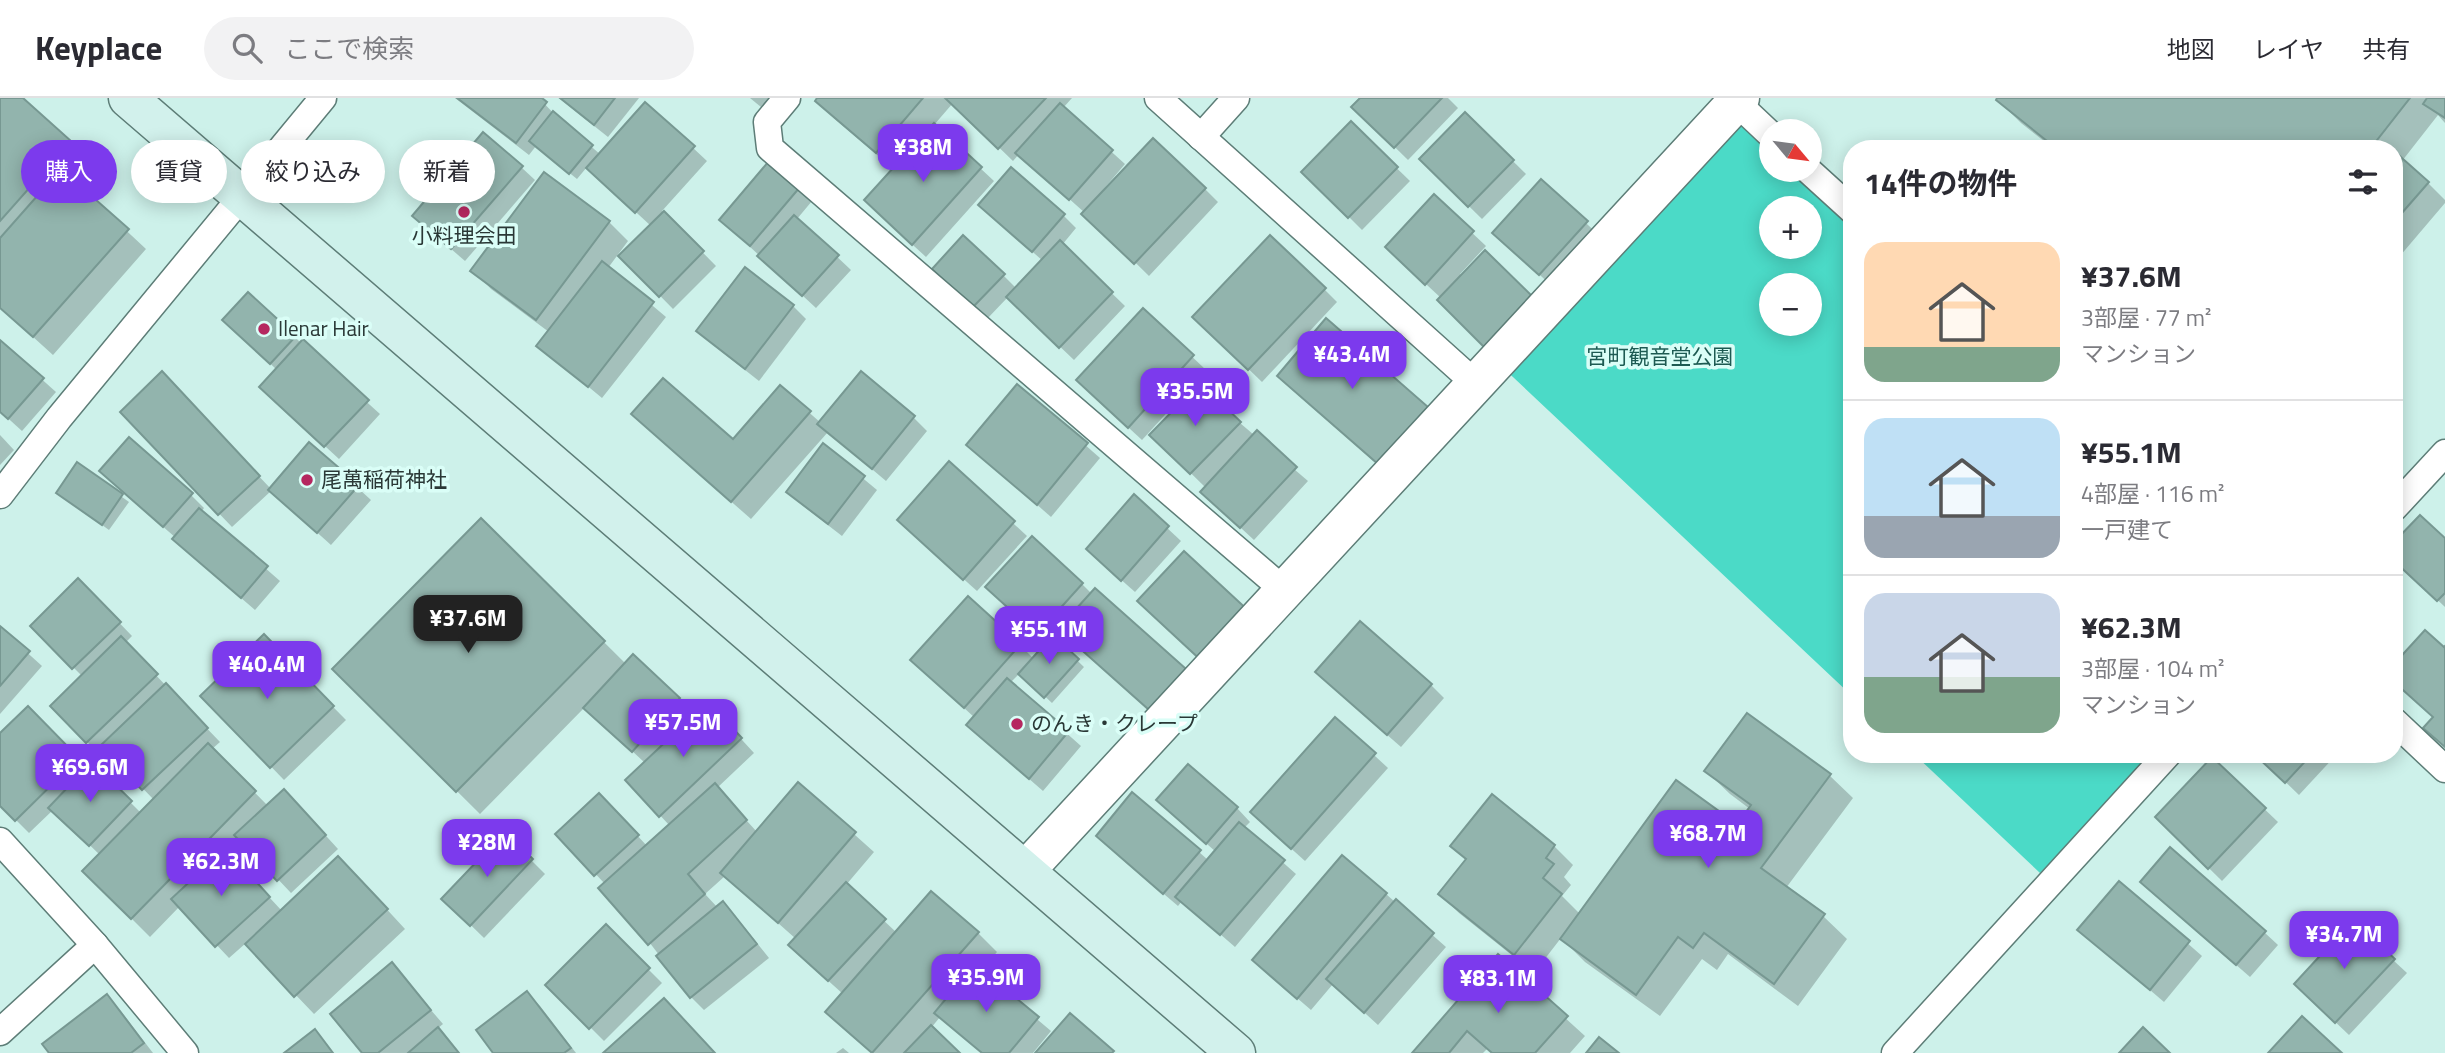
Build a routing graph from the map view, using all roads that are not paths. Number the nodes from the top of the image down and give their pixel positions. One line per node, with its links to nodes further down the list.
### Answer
1 (128, 98): 11 (street)
2 (323, 98): 9 (lane)
3 (787, 98): 19 (lane)
4 (1158, 98): 8 (lane)
5 (1236, 98): 8 (lane)
6 (1738, 100): 7 (lane); 15 (street)
7 (1759, 122)
8 (1201, 137): 15 (lane)
9 (289, 140)
10 (1821, 182): 14 (lane)
11 (241, 196)
12 (241, 198): 17 (lane)
13 (249, 203): 24 (street)
14 (1843, 203)
15 (1476, 384): 19 (street)
16 (2445, 453): 18 (lane)
17 (0, 495)
18 (2403, 498)
19 (1286, 592): 24 (street)
20 (2403, 729): 22 (lane)
21 (2160, 763): 29 (lane)
22 (2445, 769)
23 (0, 841): 25 (lane)
24 (1026, 870): 28 (street)
25 (95, 945): 26 (lane); 27 (lane)
26 (0, 1032)
27 (185, 1053)
28 (1237, 1053)
29 (1895, 1053)

